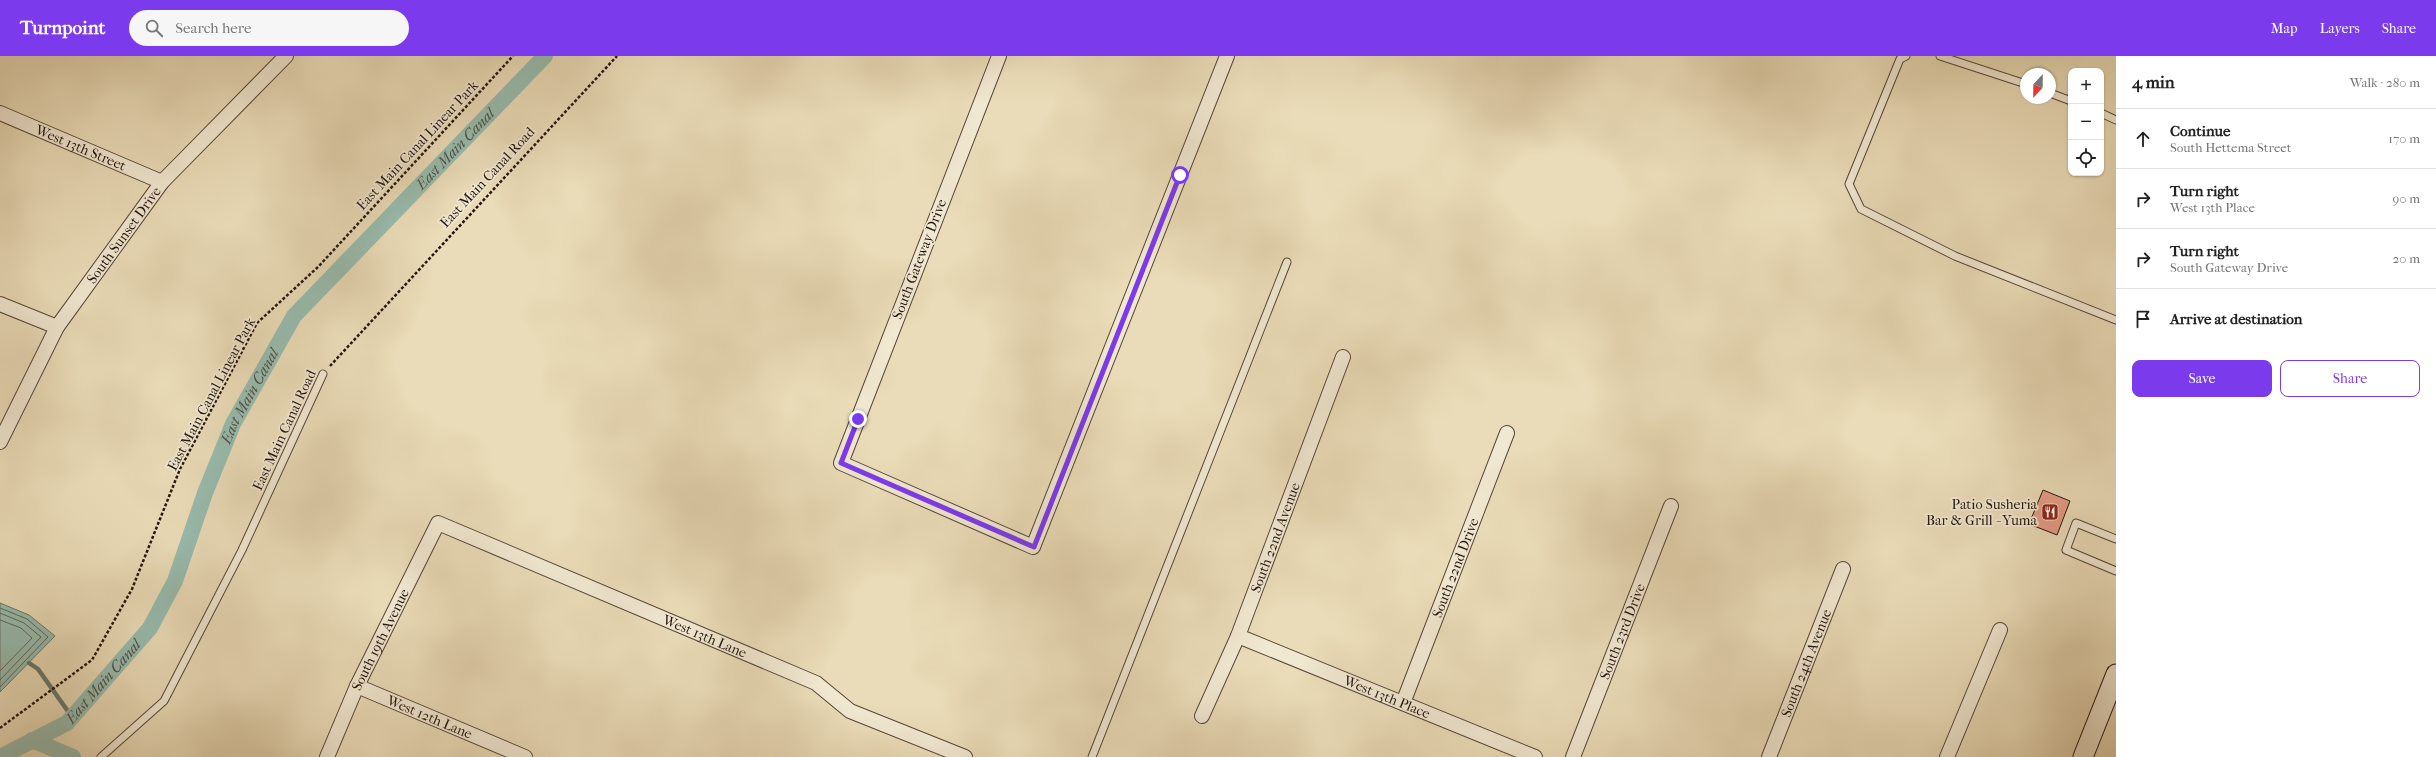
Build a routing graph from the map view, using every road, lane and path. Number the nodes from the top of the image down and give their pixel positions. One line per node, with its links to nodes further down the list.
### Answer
1 (286, 56): 14 (street, South Sunset Drive)
2 (513, 56): 34 (path, East Main Canal Linear Park)
3 (617, 56): 20 (path, East Main Canal Road)
4 (998, 56): 5 (street, South Gateway Drive)
5 (1226, 56)
6 (1906, 56): 17 (lane)
7 (1940, 56): 8 (lane)
8 (2020, 82)
9 (2056, 95): 10 (lane)
10 (2068, 100)
11 (0, 113): 14 (street, West 13th Street)
12 (2104, 114): 13 (lane)
13 (2116, 120)
14 (162, 182): 18 (street, South Sunset Drive)
15 (1287, 262): 39 (lane)
16 (0, 304): 18 (street)
17 (2116, 320)
18 (57, 327): 22 (street, South Sunset Drive)
19 (1343, 357): 29 (street, South 22nd Avenue)
20 (323, 374): 35 (lane, East Main Canal Road)
21 (1507, 433): 32 (street, South 22nd Drive)
22 (0, 442)
23 (1671, 506): 41 (street, South 23rd Drive)
24 (438, 523): 31 (street, South 19th Avenue); 38 (street, West 13th Lane)
25 (2116, 539): 27 (lane)
26 (1843, 569): 42 (street, South 24th Avenue)
27 (2116, 571)
28 (2000, 630): 43 (street)
29 (1238, 636): 32 (street, West 13th Place); 33 (street, South 22nd Avenue)
30 (2116, 674): 44 (main road)
31 (357, 686): 36 (street, South 19th Avenue); 37 (street, West 12th Lane)
32 (1403, 703): 40 (street, West 13th Place)
33 (1202, 716)
34 (0, 728)
35 (101, 757)
36 (327, 757)
37 (525, 757)
38 (965, 757)
39 (1092, 757)
40 (1535, 757)
41 (1573, 757)
42 (1769, 757)
43 (1947, 757)
44 (2083, 757)

